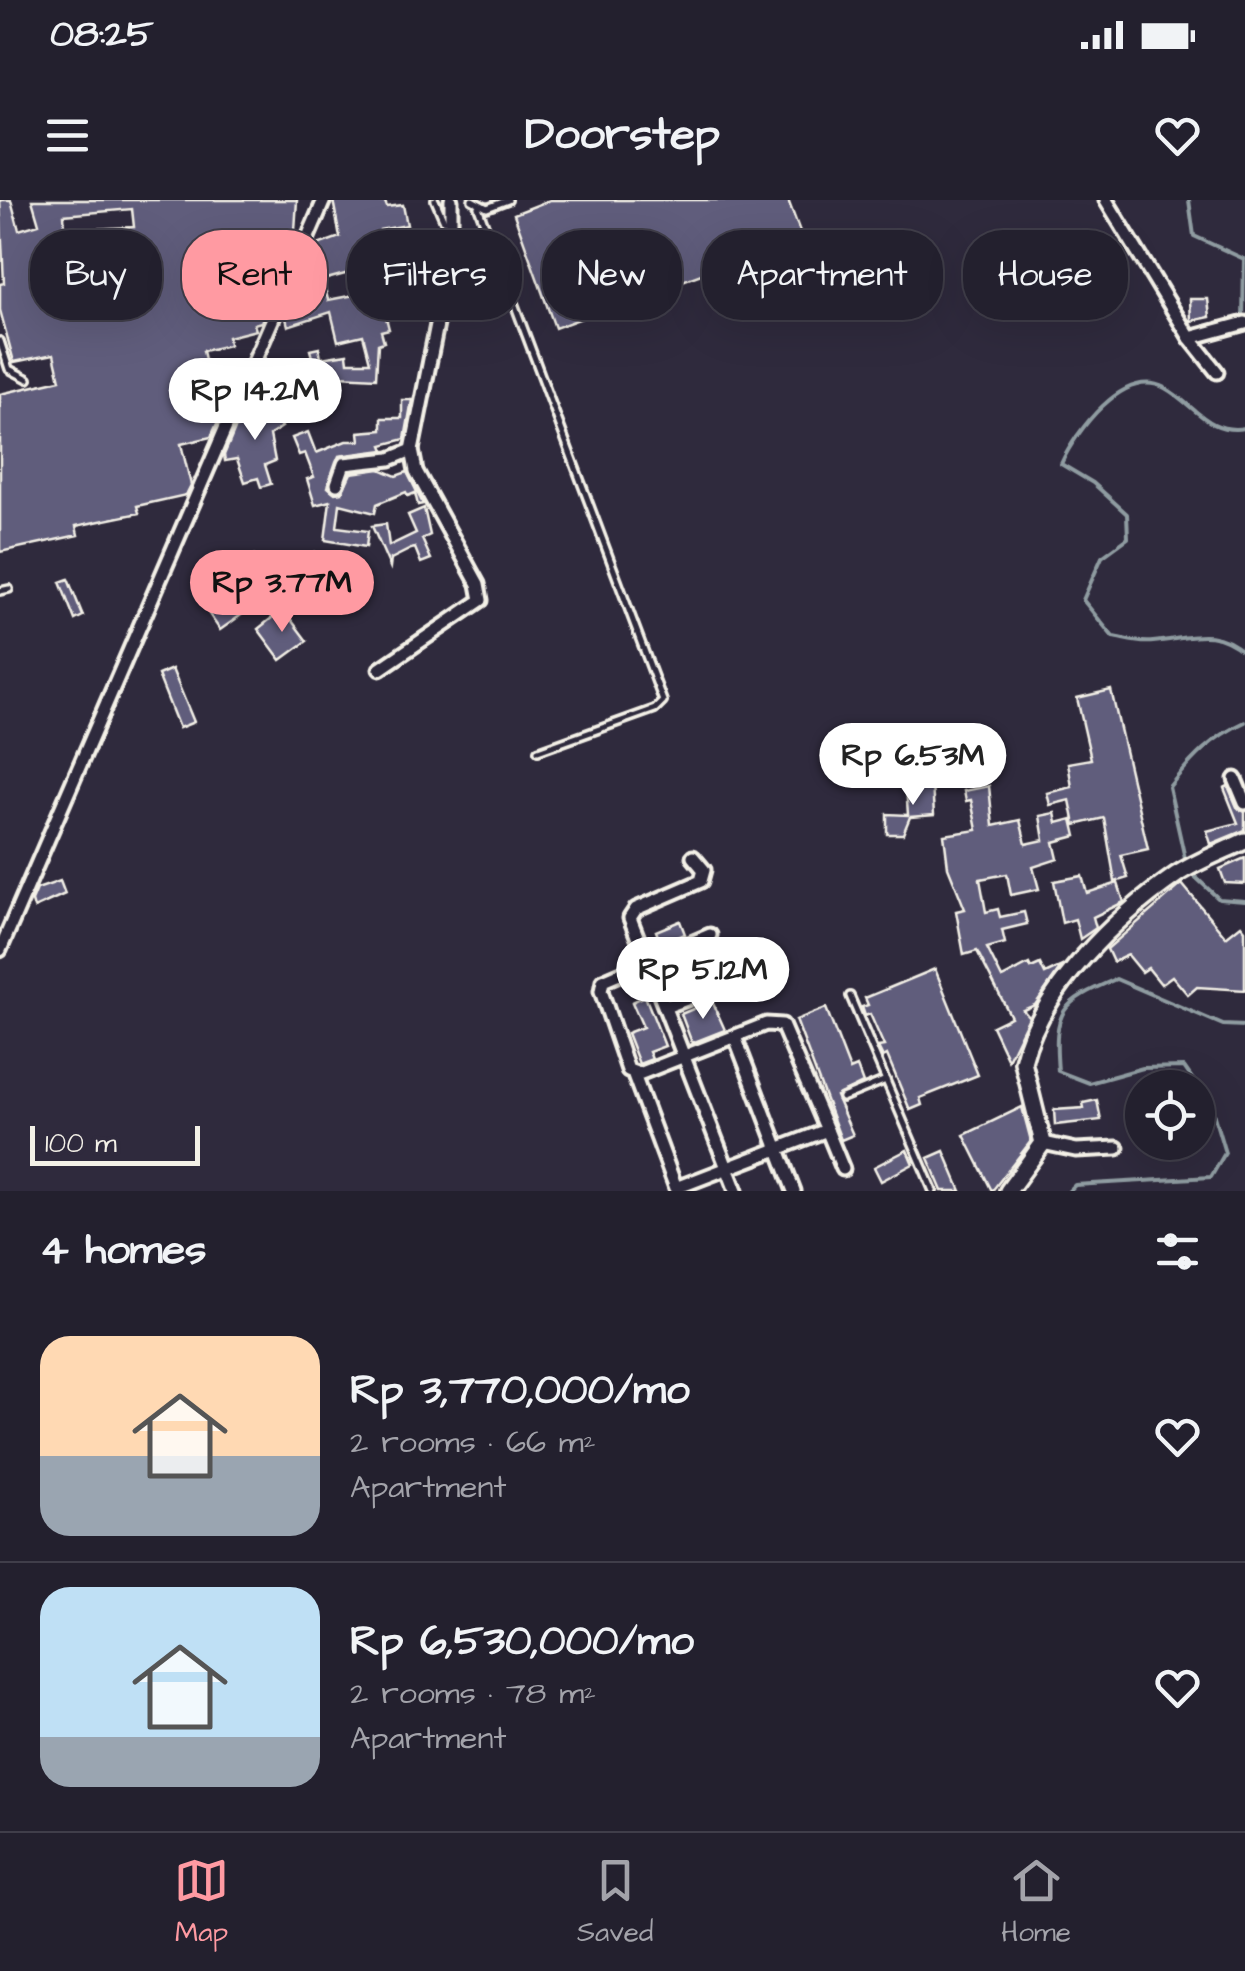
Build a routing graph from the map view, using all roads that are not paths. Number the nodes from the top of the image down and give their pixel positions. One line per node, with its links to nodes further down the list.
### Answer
1 (324, 200): 25 (street)
2 (436, 200): 8 (lane)
3 (451, 200): 14 (street)
4 (472, 200): 7 (lane)
5 (508, 200): 7 (lane)
6 (1106, 200): 10 (street)
7 (478, 207): 19 (lane)
8 (444, 221)
9 (1242, 324): 10 (street)
10 (1190, 338): 12 (street)
11 (0, 340): 13 (lane)
12 (1217, 372)
13 (28, 380)
14 (412, 450): 15 (street); 18 (street)
15 (338, 484)
16 (9, 589): 17 (lane)
17 (0, 591)
18 (380, 668)
19 (538, 752)
20 (1235, 779): 21 (street)
21 (1245, 803)
22 (1245, 841): 36 (street)
23 (692, 857): 26 (street)
24 (710, 935): 26 (street)
25 (0, 950)
26 (646, 959): 29 (street); 32 (street)
27 (741, 978): 29 (street)
28 (850, 996): 33 (lane)
29 (665, 1007): 31 (street)
30 (736, 1036): 31 (street); 35 (street); 38 (street)
31 (682, 1054): 32 (street); 39 (street)
32 (634, 1075): 41 (street)
33 (887, 1080): 34 (lane); 44 (lane)
34 (842, 1098)
35 (827, 1130): 38 (street); 40 (street)
36 (1043, 1142): 37 (street); 45 (street)
37 (1117, 1148)
38 (778, 1150): 39 (street); 43 (street)
39 (727, 1166): 41 (street); 42 (street)
40 (843, 1169)
41 (677, 1189)
42 (736, 1191)
43 (794, 1191)
44 (932, 1191)
45 (1008, 1191)

